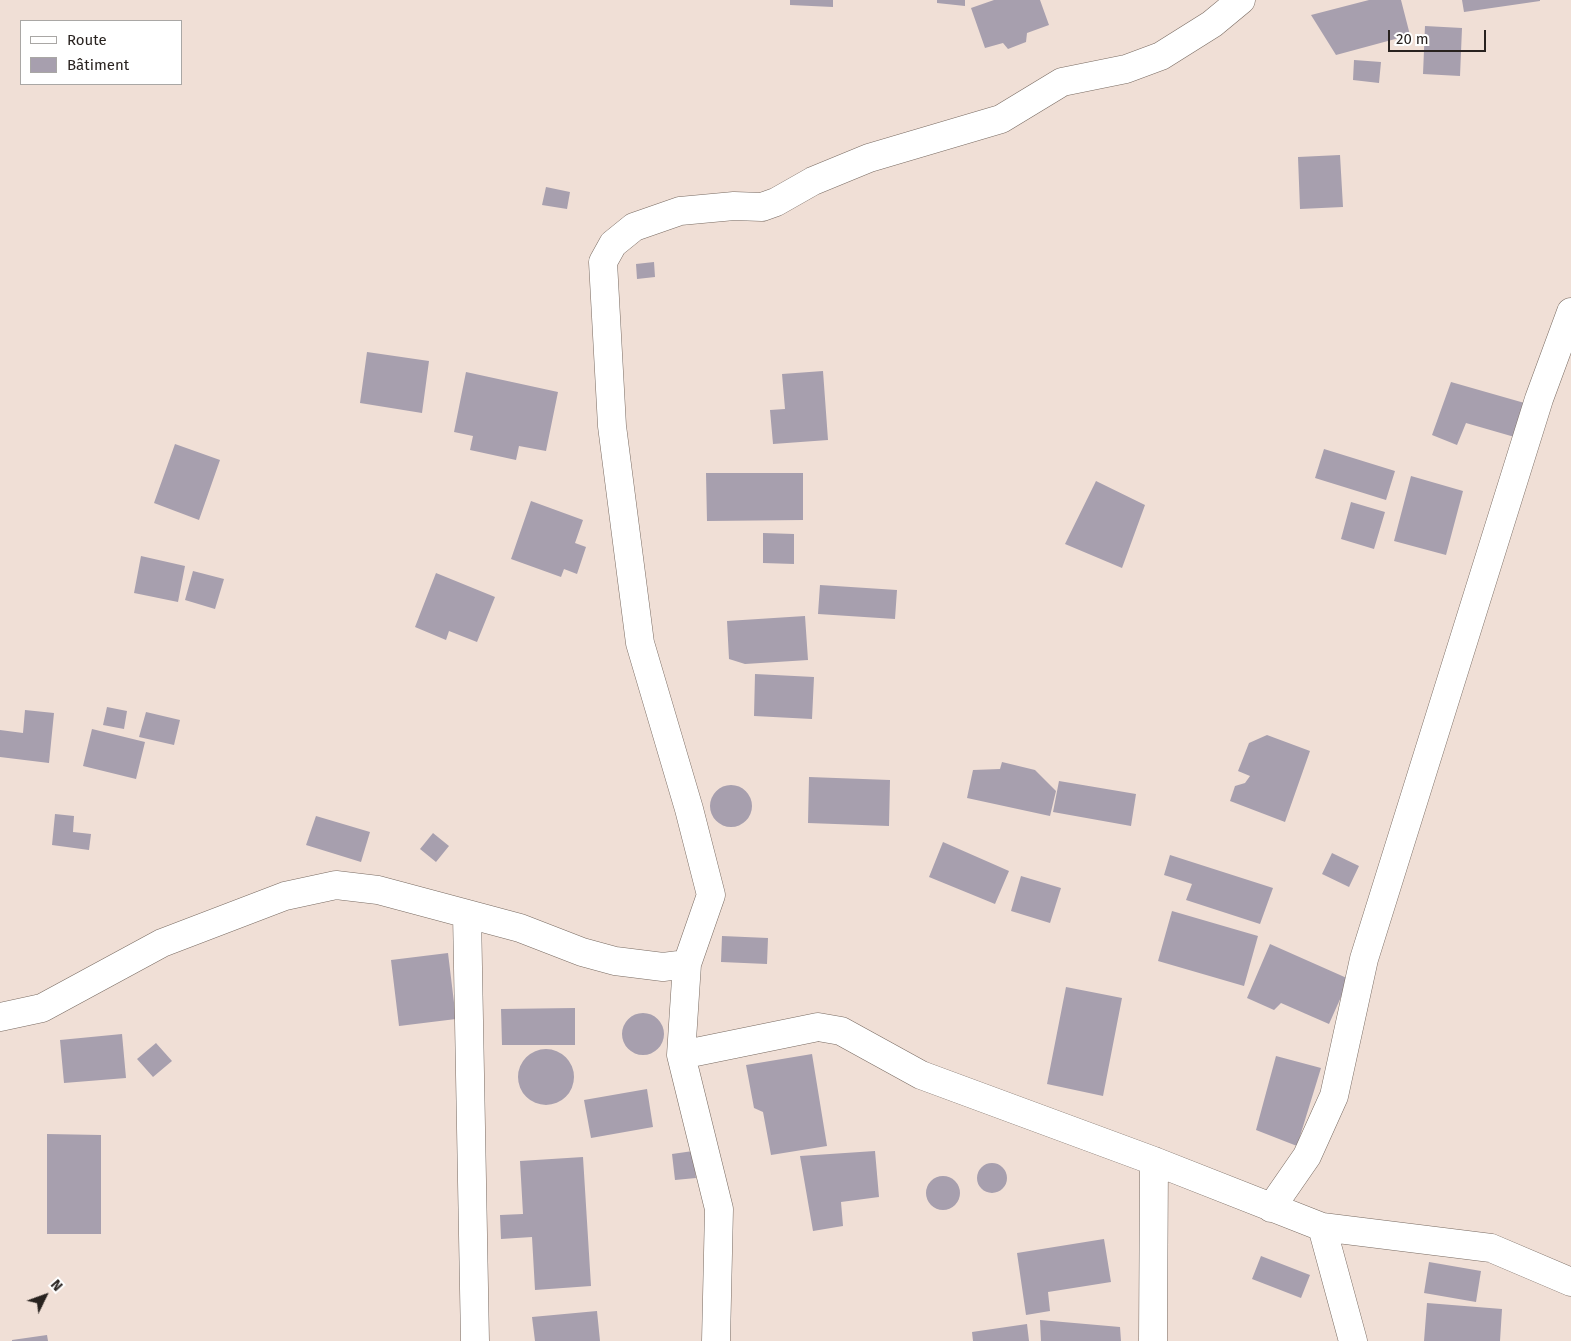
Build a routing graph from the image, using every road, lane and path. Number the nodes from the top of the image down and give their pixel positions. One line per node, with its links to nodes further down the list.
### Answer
1 (1241, 0): 4 (street)
2 (1571, 312): 8 (street)
3 (467, 914): 4 (street); 5 (street); 11 (street)
4 (688, 964): 6 (street)
5 (0, 1017)
6 (681, 1055): 7 (street); 12 (street)
7 (1154, 1161): 8 (street); 13 (street)
8 (1271, 1208): 9 (street)
9 (1322, 1227): 10 (street); 14 (street)
10 (1571, 1282)
11 (475, 1341)
12 (716, 1341)
13 (1153, 1341)
14 (1353, 1341)

